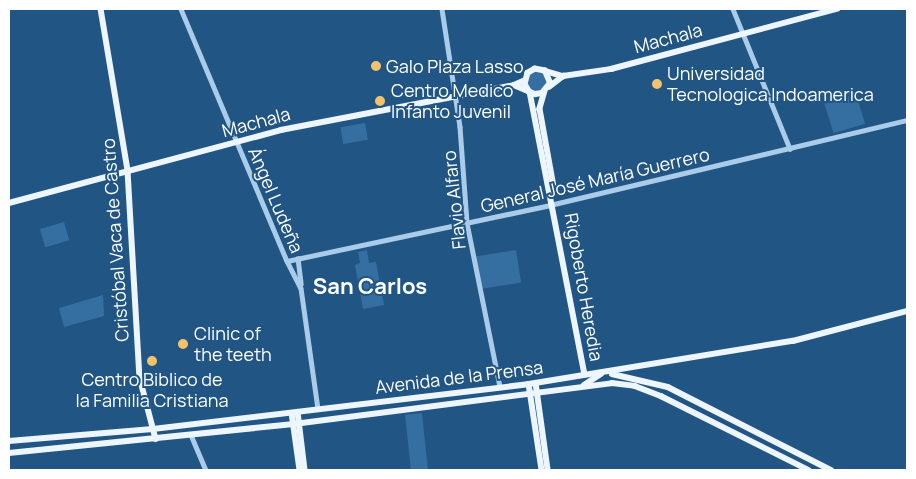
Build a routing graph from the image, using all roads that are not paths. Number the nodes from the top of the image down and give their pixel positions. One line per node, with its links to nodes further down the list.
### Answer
1 (101, 9): 17 (main road, Cristóbal Vaca de Castro)
2 (181, 9): 15 (street, Ángel Ludeña)
3 (442, 9): 13 (street, Flavio Alfaro)
4 (733, 9): 6 (street)
5 (837, 9): 6 (main road, Machala)
6 (743, 34): 8 (main road, Machala); 16 (street)
7 (545, 71): 8 (main road, Machala); 9 (main road); 11 (main road, Rigoberto Heredia)
8 (563, 76): 11 (main road, Machala)
9 (525, 80): 10 (main road, Machala); 12 (main road, Rigoberto Heredia)
10 (514, 85): 12 (main road); 13 (main road, Machala)
11 (547, 89): 12 (main road); 19 (main road, Rigoberto Heredia)
12 (530, 92): 19 (main road, Rigoberto Heredia)
13 (456, 96): 15 (main road, Machala); 20 (street, Flavio Alfaro)
14 (907, 120): 16 (street, General José María Guerrero)
15 (237, 143): 17 (main road, Machala); 22 (street, Ángel Ludeña)
16 (790, 149): 19 (street, General José María Guerrero)
17 (128, 171): 18 (main road, Machala); 37 (main road, Cristóbal Vaca de Castro)
18 (9, 203)
19 (554, 204): 20 (street, General José María Guerrero); 27 (main road, Rigoberto Heredia)
20 (467, 223): 21 (street, General José María Guerrero); 31 (street, Flavio Alfaro)
21 (298, 258): 22 (street, General José María Guerrero); 23 (street)
22 (287, 261): 23 (street, Ángel Ludeña)
23 (301, 288): 34 (street, Ángel Ludeña)
24 (907, 311): 25 (main road, Avenida de la Prensa)
25 (632, 369): 26 (main road, Avenida de la Prensa); 29 (main road)
26 (603, 373): 28 (main road, Avenida de la Prensa); 29 (main road)
27 (585, 375): 28 (main road, Avenida de la Prensa); 30 (main road, Avenida de la Prensa)
28 (594, 375): 32 (main road)
29 (634, 377): 48 (main road)
30 (532, 383): 31 (main road, Avenida de la Prensa); 33 (main road)
31 (500, 387): 34 (main road, Avenida de la Prensa)
32 (578, 387): 33 (main road, Avenida de la Prensa); 47 (main road, Avenida de la Prensa)
33 (534, 394): 36 (main road, Avenida de la Prensa); 45 (main road); 46 (main road)
34 (318, 410): 35 (main road, Avenida de la Prensa)
35 (295, 412): 36 (main road); 37 (main road, Avenida de la Prensa)
36 (297, 423): 38 (main road, Avenida de la Prensa); 43 (main road); 44 (main road)
37 (153, 429): 39 (main road, Cristóbal Vaca de Castro); 40 (main road, Avenida de la Prensa)
38 (190, 435): 39 (main road, Avenida de la Prensa); 42 (street)
39 (156, 439): 41 (main road, Avenida de la Prensa)
40 (9, 441)
41 (9, 453)
42 (206, 470)
43 (300, 470)
44 (305, 470)
45 (542, 470)
46 (548, 470)
47 (809, 470)
48 (832, 470)

